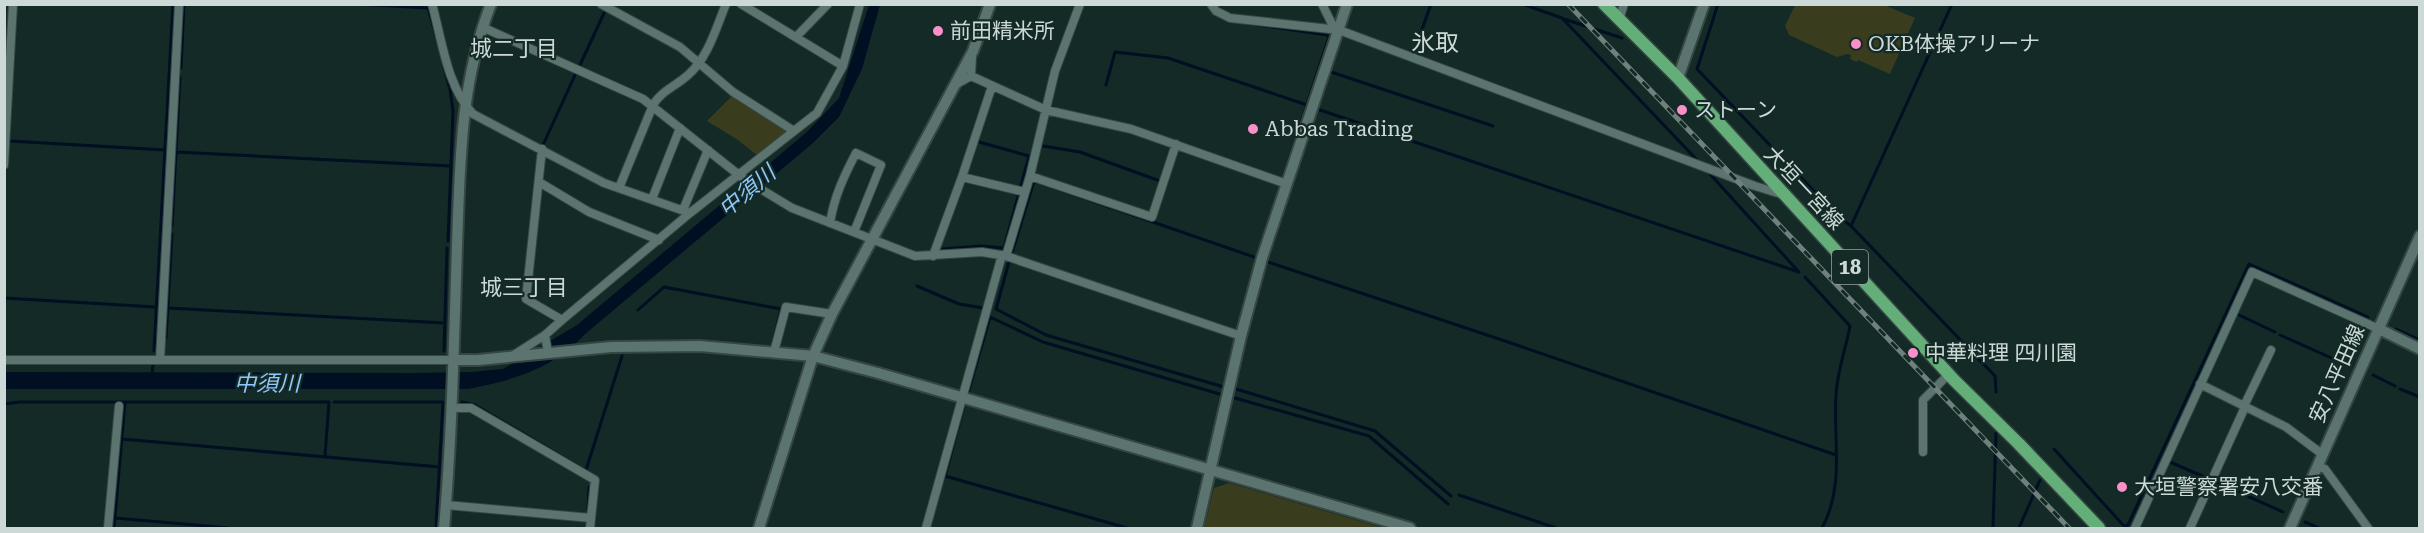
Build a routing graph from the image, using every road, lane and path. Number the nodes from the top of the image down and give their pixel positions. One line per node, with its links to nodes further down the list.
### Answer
1 (13, 4): 37 (street)
2 (179, 4): 67 (street)
3 (432, 4): 29 (street)
4 (491, 4): 19 (street)
5 (601, 4): 23 (street)
6 (726, 4): 23 (street)
7 (741, 4): 21 (street)
8 (828, 4): 21 (street)
9 (860, 4): 24 (street)
10 (990, 4): 22 (street)
11 (1080, 4): 31 (street)
12 (1211, 4): 20 (street)
13 (1322, 4): 20 (street)
14 (1347, 4): 20 (street)
15 (1604, 4): 18 (main road, 大垣一宮線 / 18)
16 (1624, 4): 18 (street)
17 (1704, 4): 26 (street)
18 (1618, 20): 26 (main road, 大垣一宮線 / 18)
19 (482, 27): 29 (street); 30 (street)
20 (1339, 30): 42 (street); 45 (street)
21 (796, 37): 24 (street)
22 (973, 51): 25 (street); 27 (street)
23 (700, 62): 30 (street); 33 (street)
24 (843, 66): 33 (street)
25 (971, 76): 27 (street); 28 (street)
26 (1678, 78): 45 (main road, 大垣一宮線 / 18)
27 (954, 85): 51 (street)
28 (992, 86): 31 (street); 39 (street)
29 (464, 105): 35 (street); 68 (street)
30 (653, 105): 32 (street); 43 (street)
31 (1046, 110): 34 (street); 38 (street)
32 (680, 128): 36 (street); 46 (street)
33 (794, 131): 40 (street)
34 (1176, 144): 38 (street); 42 (street)
35 (542, 149): 41 (street); 43 (street)
36 (708, 150): 40 (street); 47 (street)
37 (4, 165)
38 (1030, 176): 44 (street)
39 (962, 177): 44 (street); 53 (street)
40 (742, 178): 47 (street); 48 (street)
41 (539, 182): 52 (street); 56 (street)
42 (1287, 184): 59 (street)
43 (619, 188): 46 (street)
44 (1024, 192): 54 (street)
45 (1781, 194): 69 (main road, 大垣一宮線 / 18)
46 (652, 200): 47 (street)
47 (687, 212): 52 (street)
48 (830, 223): 49 (street); 49 (street)
49 (854, 232): 51 (street)
50 (2420, 236): 57 (street, 安八平田線)
51 (872, 238): 53 (street); 55 (street)
52 (659, 240): 56 (street)
53 (933, 256): 54 (street)
54 (1004, 256): 59 (street); 71 (street)
55 (832, 314): 62 (street); 64 (street)
56 (562, 320): 58 (street)
57 (2379, 329): 60 (street); 70 (street); 76 (street, 安八平田線)
58 (545, 335): 63 (street); 65 (street)
59 (1241, 336): 78 (street)
60 (2420, 349)
61 (2271, 350): 73 (street)
62 (774, 352): 63 (street); 64 (street)
63 (548, 353): 65 (street)
64 (813, 356): 71 (street); 85 (street)
65 (510, 357): 68 (street)
66 (4, 360): 67 (street)
67 (160, 360): 68 (street)
68 (453, 365): 74 (street)
69 (1949, 374): 75 (street); 89 (main road, 大垣一宮線 / 18)
70 (2200, 384): 73 (street); 90 (street)
71 (962, 398): 78 (street); 86 (street)
72 (118, 406): 82 (street)
73 (2245, 406): 76 (street); 91 (street)
74 (452, 408): 79 (street); 80 (street)
75 (1923, 452)
76 (2322, 454): 77 (street, 安八平田線)
77 (2317, 466): 81 (street); 92 (street, 安八平田線)
78 (1212, 470): 87 (street); 88 (street)
79 (446, 505): 80 (street); 83 (street)
80 (591, 518): 84 (street)
81 (2364, 527)
82 (108, 528)
83 (444, 528)
84 (590, 528)
85 (759, 528)
86 (926, 528)
87 (1197, 528)
88 (1410, 528)
89 (2098, 528)
90 (2135, 528)
91 (2190, 528)
92 (2290, 528)

